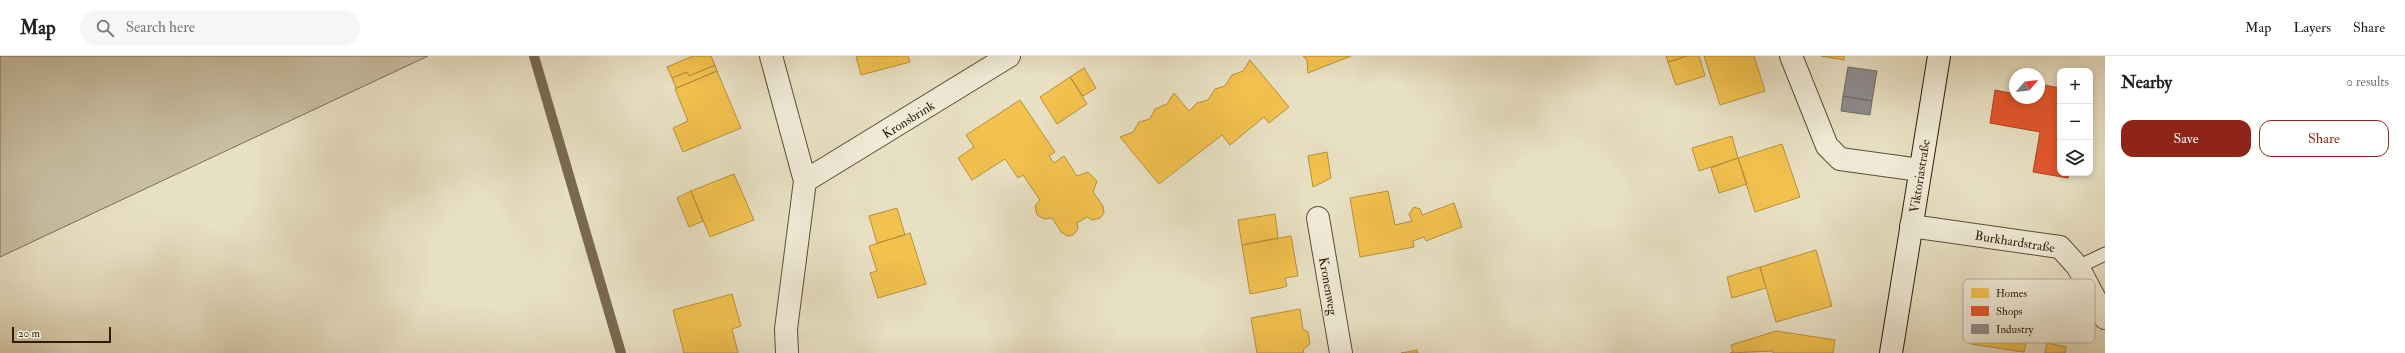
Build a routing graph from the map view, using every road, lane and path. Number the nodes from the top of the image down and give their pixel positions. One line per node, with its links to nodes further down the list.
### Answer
1 (771, 56): 6 (street)
2 (1010, 56): 6 (street, Kronsbrink)
3 (1791, 56): 5 (street)
4 (1939, 56): 5 (street, Viktoriastraße)
5 (1920, 170): 8 (street, Viktoriastraße)
6 (805, 181): 14 (street)
7 (1318, 218): 15 (street, Kronenweg)
8 (1911, 226): 10 (street, Burkhardstraße); 16 (street, Viktoriastraße)
9 (2105, 254): 10 (lane)
10 (2078, 266): 11 (street, Burkhardstraße)
11 (2085, 279)
12 (2095, 299): 13 (street, Burkhardstraße)
13 (2105, 318)
14 (787, 353)
15 (1340, 353)
16 (1891, 353)

